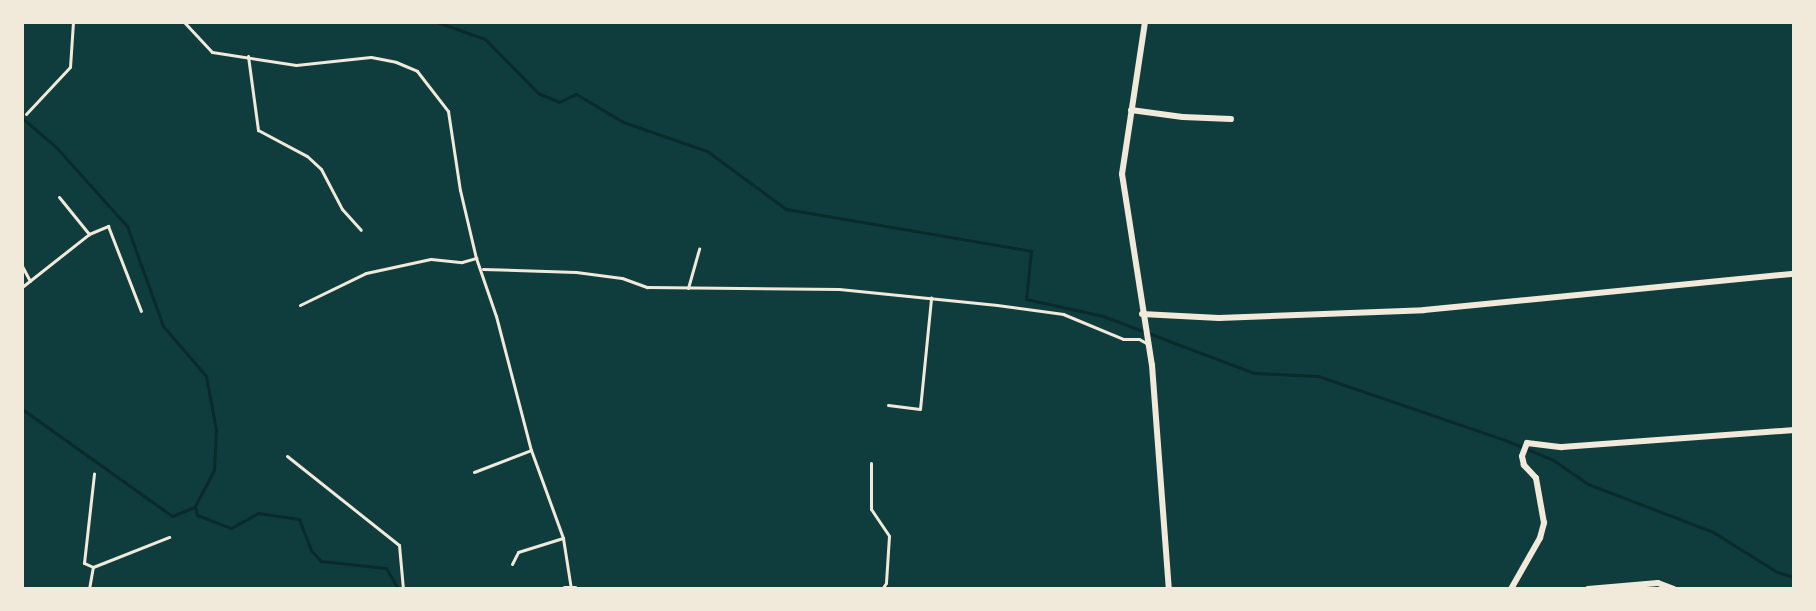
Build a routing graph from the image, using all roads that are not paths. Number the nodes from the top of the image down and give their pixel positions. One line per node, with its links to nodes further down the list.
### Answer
1 (73, 22): 8 (lane)
2 (184, 22): 6 (lane)
3 (1068, 22): 4 (lane)
4 (1083, 22)
5 (1145, 22): 7 (street)
6 (248, 56): 11 (lane); 14 (lane)
7 (1131, 110): 9 (street); 24 (street)
8 (26, 114)
9 (1231, 119)
10 (59, 197): 12 (lane)
11 (361, 230)
12 (89, 234): 18 (lane); 23 (lane)
13 (699, 249): 20 (lane)
14 (476, 258): 16 (lane); 22 (lane)
15 (22, 266): 18 (lane)
16 (483, 269): 20 (lane); 28 (lane)
17 (1794, 274): 24 (street)
18 (30, 281): 19 (lane)
19 (22, 287)
20 (688, 288): 21 (lane)
21 (931, 298): 25 (lane); 26 (lane)
22 (300, 305)
23 (141, 311)
24 (1142, 314): 25 (street)
25 (1148, 344): 41 (street)
26 (888, 405)
27 (1794, 430): 42 (street)
28 (531, 450): 31 (lane); 34 (lane)
29 (287, 456): 38 (lane)
30 (871, 463): 40 (lane)
31 (474, 472)
32 (94, 474): 36 (lane)
33 (169, 537): 36 (lane)
34 (563, 538): 35 (lane); 39 (lane)
35 (512, 564)
36 (93, 567): 37 (lane)
37 (89, 589)
38 (403, 589)
39 (570, 589)
40 (882, 589)
41 (1169, 589)
42 (1511, 589)
43 (1588, 589): 44 (street)
44 (1674, 589)

